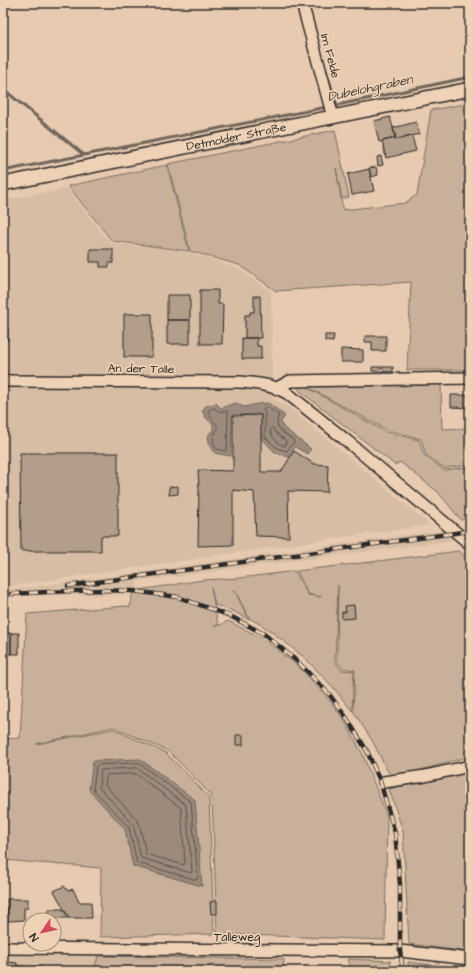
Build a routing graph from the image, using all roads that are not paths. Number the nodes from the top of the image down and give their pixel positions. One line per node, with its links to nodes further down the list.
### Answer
1 (302, 3): 3 (street, Im Felde)
2 (470, 89): 3 (street, Detmolder Straße)
3 (333, 117): 4 (street, Detmolder Straße)
4 (3, 184)
5 (470, 378): 7 (street)
6 (3, 382): 7 (street, An der Talle)
7 (277, 388): 8 (street, An der Talle)
8 (470, 544)
9 (470, 766): 10 (street)
10 (384, 782)
11 (3, 948): 12 (street, Talleweg)
12 (470, 959)

